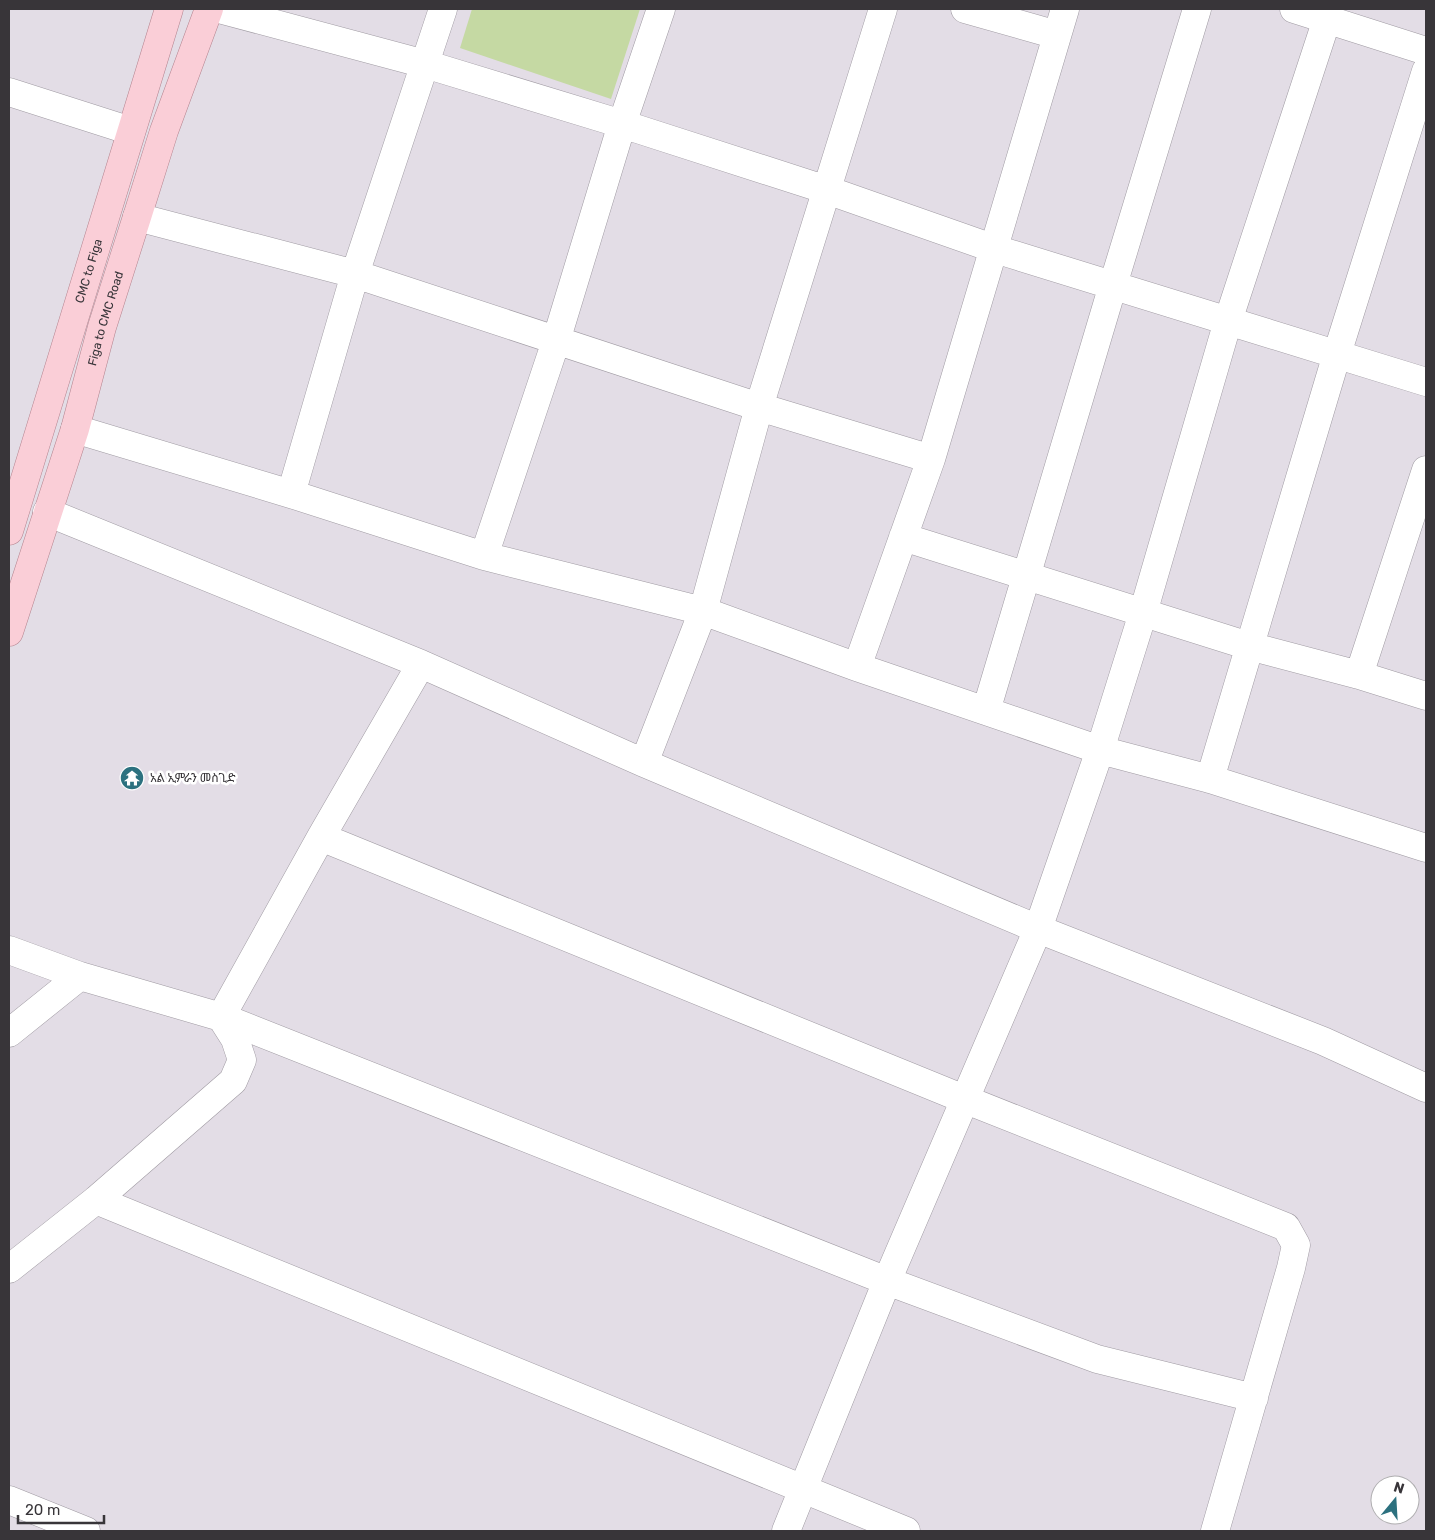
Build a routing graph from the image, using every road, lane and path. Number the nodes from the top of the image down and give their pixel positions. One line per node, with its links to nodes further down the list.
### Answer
1 (170, 9): 18 (main road, CMC to Figa)
2 (210, 9): 20 (main road, Figa to CMC Road)
3 (219, 9): 14 (street)
4 (443, 9): 14 (street)
5 (661, 9): 17 (street)
6 (883, 9): 19 (street)
7 (965, 9): 12 (street)
8 (1065, 9): 12 (street)
9 (1197, 9): 23 (street)
10 (1294, 9): 11 (street)
11 (1327, 19): 13 (street); 24 (street)
12 (1057, 35): 21 (street)
13 (1426, 51)
14 (425, 64): 17 (street); 22 (street)
15 (1426, 71): 26 (street)
16 (9, 92): 18 (street)
17 (622, 124): 19 (street); 25 (street)
18 (131, 131): 34 (main road, CMC to Figa)
19 (827, 190): 21 (street); 28 (street)
20 (136, 217): 22 (street); 29 (main road, Figa to CMC Road)
21 (995, 249): 23 (street); 30 (street)
22 (355, 274): 25 (street); 32 (street)
23 (1113, 285): 24 (street); 37 (street)
24 (1228, 321): 26 (street); 39 (street)
25 (556, 341): 28 (street); 36 (street)
26 (1338, 354): 27 (street); 41 (street)
27 (1426, 382)
28 (759, 407): 30 (street); 38 (street)
29 (74, 429): 32 (street); 33 (main road, Figa to CMC Road)
30 (931, 460): 35 (street)
31 (1426, 470): 44 (street)
32 (291, 494): 36 (street)
33 (47, 512): 40 (main road, Figa to CMC Road); 42 (street)
34 (9, 531)
35 (904, 537): 37 (street); 43 (street)
36 (484, 556): 38 (street)
37 (1026, 575): 39 (street); 46 (street)
38 (703, 612): 43 (street); 48 (street)
39 (1143, 613): 41 (street); 47 (street)
40 (9, 632)
41 (1249, 646): 44 (street); 49 (street)
42 (421, 664): 48 (street); 50 (street)
43 (857, 667): 46 (street)
44 (1359, 675): 45 (street)
45 (1426, 696)
46 (986, 711): 47 (street)
47 (1100, 750): 49 (street); 52 (street)
48 (644, 763): 52 (street)
49 (1210, 779): 51 (street)
50 (320, 837): 55 (street); 58 (street)
51 (1426, 848)
52 (1038, 929): 57 (street); 58 (street)
53 (9, 950): 54 (street)
54 (80, 976): 55 (street); 56 (street)
55 (221, 1017): 59 (street); 61 (street)
56 (9, 1033)
57 (1426, 1088)
58 (964, 1100): 61 (street); 62 (street)
59 (96, 1200): 60 (street); 63 (street)
60 (9, 1269)
61 (887, 1282): 62 (street); 63 (street)
62 (1254, 1398): 68 (street)
63 (803, 1488): 66 (street); 67 (street)
64 (9, 1500): 65 (street)
65 (86, 1531)
66 (786, 1531)
67 (906, 1531)
68 (1215, 1531)

